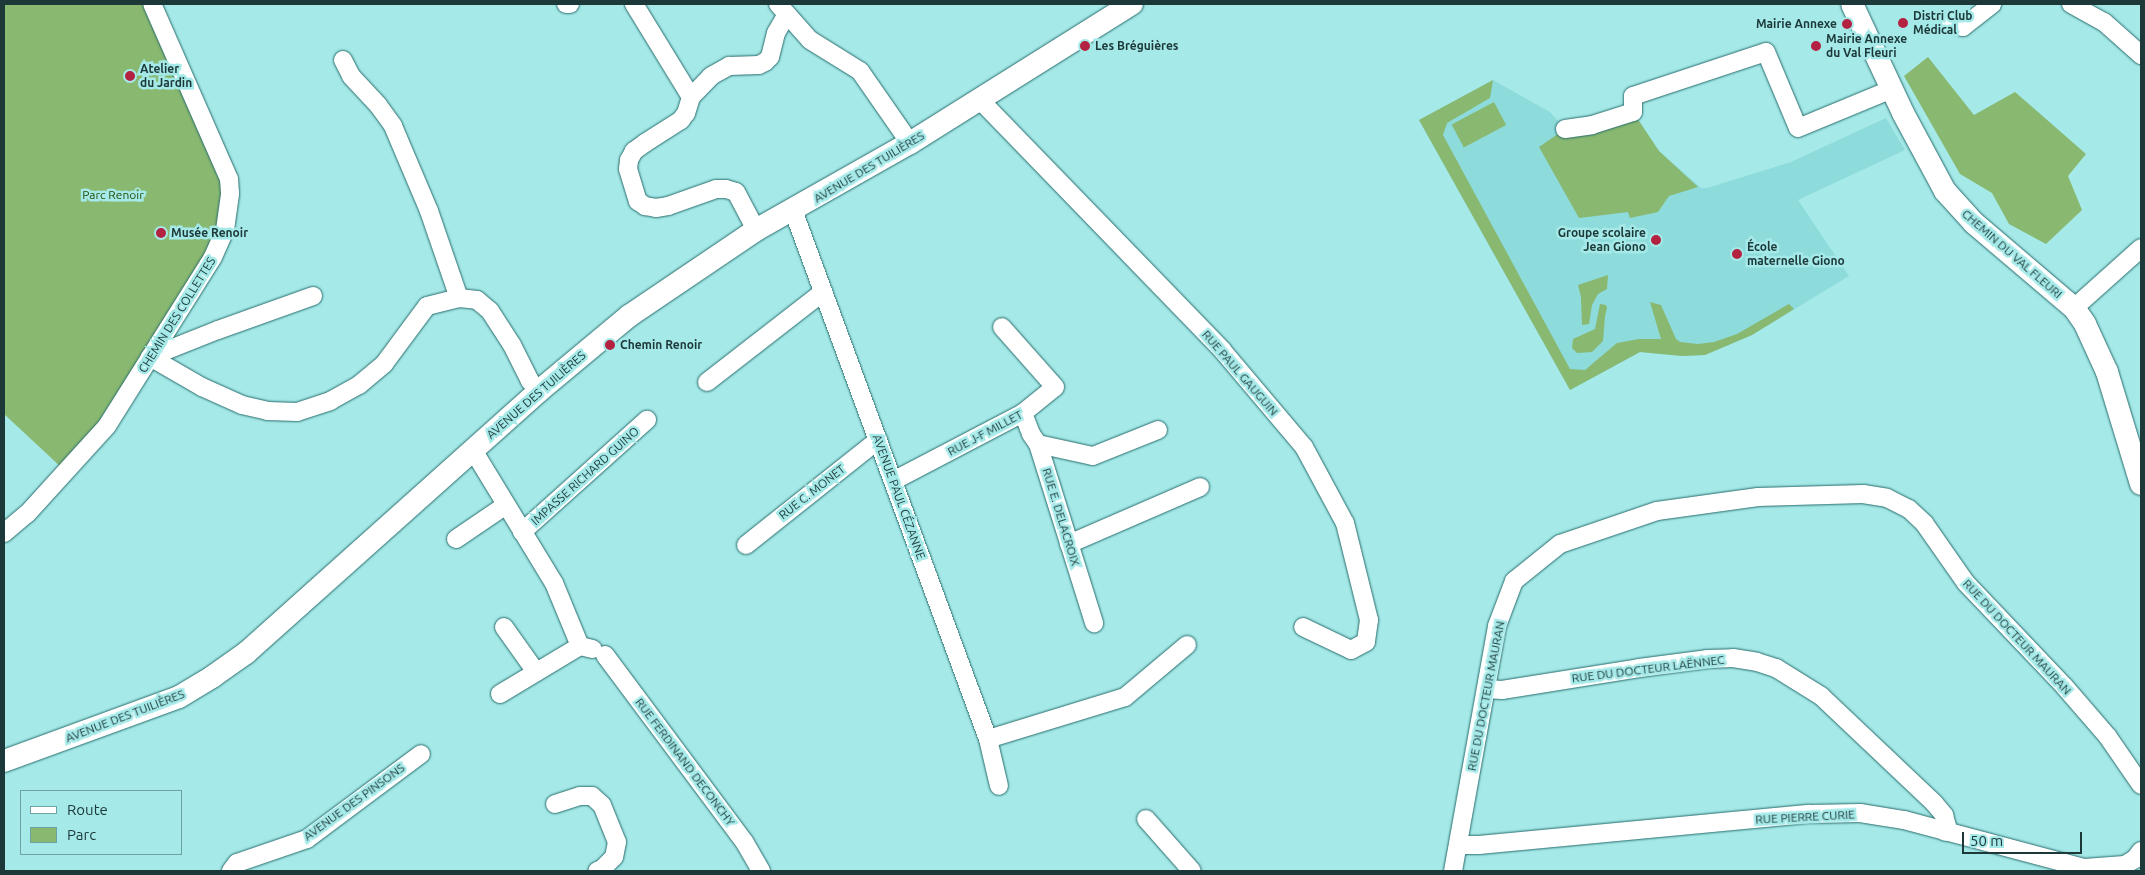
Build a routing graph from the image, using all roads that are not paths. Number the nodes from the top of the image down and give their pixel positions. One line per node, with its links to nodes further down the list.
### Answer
1 (152, 4): 26 (street, CHEMIN DES COLLETTES)
2 (566, 4): 3 (street)
3 (570, 4)
4 (634, 4): 14 (street)
5 (1132, 4): 15 (street, AVENUE DES TUILIÈRES)
6 (1852, 4): 13 (street, CHEMIN DU VAL FLEURI)
7 (1992, 4): 10 (street)
8 (2071, 4): 11 (street)
9 (782, 10): 14 (street); 17 (street)
10 (1950, 22)
11 (2141, 55)
12 (343, 60): 23 (street)
13 (1892, 89): 16 (street); 24 (street, CHEMIN DU VAL FLEURI)
14 (691, 97): 19 (street)
15 (980, 100): 17 (street, AVENUE DES TUILIÈRES); 45 (street, RUE PAUL GAUGUIN)
16 (1565, 129)
17 (910, 143): 18 (street, AVENUE DES TUILIÈRES)
18 (793, 210): 19 (street, AVENUE DES TUILIÈRES); 21 (street, AVENUE PAUL CÉZANNE)
19 (756, 230): 28 (street, AVENUE DES TUILIÈRES)
20 (2141, 248): 24 (street)
21 (823, 292): 27 (street); 32 (street, AVENUE PAUL CÉZANNE)
22 (313, 296): 26 (street)
23 (459, 298): 26 (street); 28 (street)
24 (2074, 308): 36 (street, CHEMIN DU VAL FLEURI)
25 (1002, 328): 29 (street, RUE J-F MILLET)
26 (150, 357): 40 (street, CHEMIN DES COLLETTES)
27 (707, 382)
28 (539, 391): 34 (street, AVENUE DES TUILIÈRES)
29 (1023, 413): 33 (street, RUE E. DELACROIX); 35 (street, RUE J-F MILLET)
30 (647, 420): 39 (street, IMPASSE RICHARD GUINO)
31 (1158, 430): 33 (street)
32 (878, 440): 35 (street, AVENUE PAUL CÉZANNE); 43 (street, RUE C. MONET)
33 (1038, 444): 42 (street, RUE E. DELACROIX)
34 (472, 450): 38 (street, RUE FERDINAND DECONCHY); 54 (street, AVENUE DES TUILIÈRES)
35 (893, 481): 52 (street, AVENUE PAUL CÉZANNE)
36 (2141, 484)
37 (1200, 487): 42 (street)
38 (506, 505): 39 (street, RUE FERDINAND DECONCHY); 41 (street)
39 (522, 532): 48 (street, RUE FERDINAND DECONCHY)
40 (4, 533)
41 (456, 540)
42 (1069, 544): 44 (street, RUE E. DELACROIX)
43 (746, 545)
44 (1094, 623)
45 (1303, 626)
46 (504, 627): 49 (street)
47 (1188, 646): 52 (street)
48 (592, 650): 49 (street); 64 (street, RUE FERDINAND DECONCHY)
49 (536, 672): 51 (street)
50 (1487, 689): 55 (street, RUE DU DOCTEUR MAURAN); 59 (street, RUE DU DOCTEUR LAËNNEC); 60 (street, RUE DU DOCTEUR MAURAN)
51 (500, 694)
52 (988, 739): 56 (street, AVENUE PAUL CÉZANNE)
53 (421, 754): 62 (street, AVENUE DES PINSONS)
54 (4, 761)
55 (2141, 785)
56 (999, 786)
57 (554, 804): 63 (street)
58 (1146, 819): 65 (street)
59 (1945, 832): 60 (street, RUE PIERRE CURIE); 61 (street, RUE PIERRE CURIE)
60 (1458, 845): 66 (street, RUE DU DOCTEUR MAURAN)
61 (2141, 851)
62 (231, 871)
63 (597, 871)
64 (761, 871)
65 (1192, 871)
66 (1453, 871)

